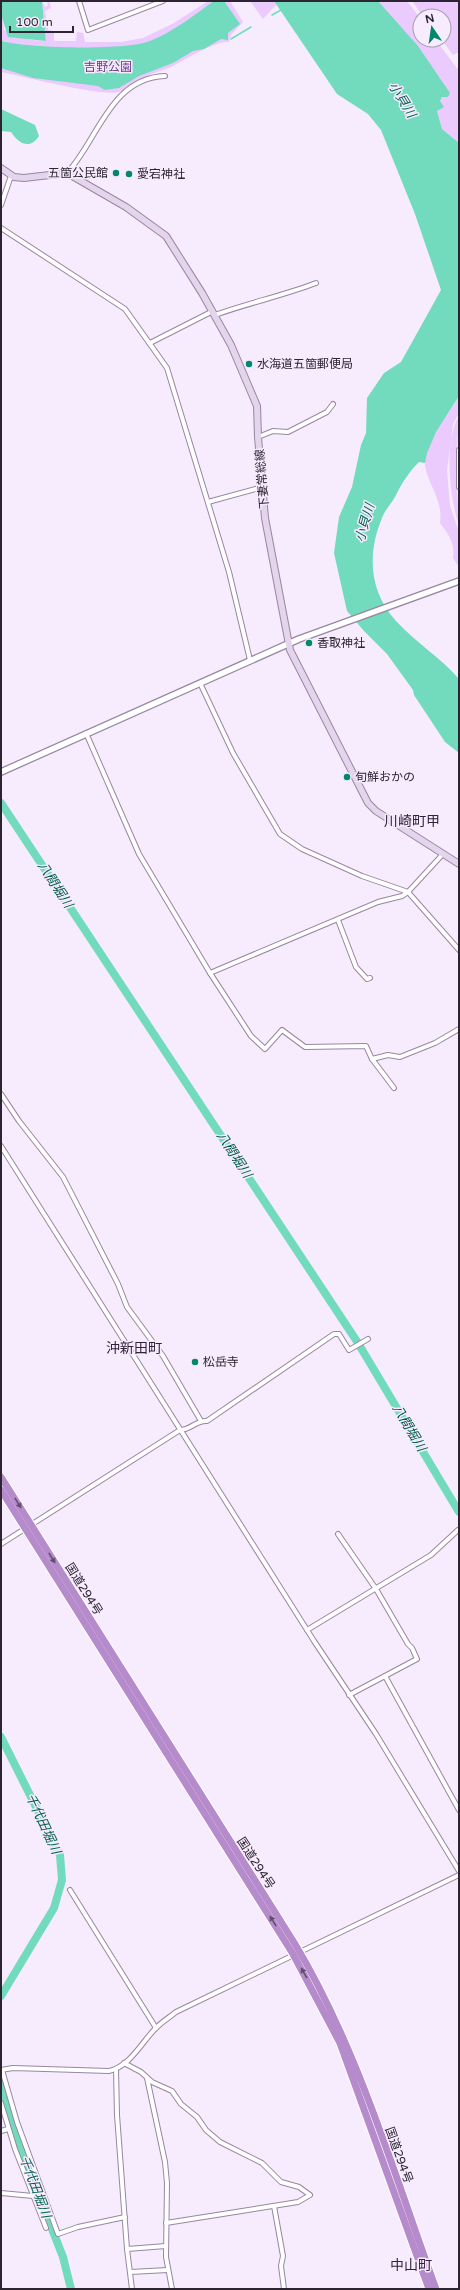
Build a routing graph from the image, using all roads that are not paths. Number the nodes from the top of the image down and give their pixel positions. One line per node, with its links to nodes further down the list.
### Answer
1 (79, 1): 2 (street)
2 (163, 1)
3 (165, 76): 5 (street)
4 (1, 168): 6 (main road)
5 (67, 173): 6 (main road); 10 (main road, 下妻常総線)
6 (11, 176): 7 (street)
7 (1, 205)
8 (1, 228): 11 (street)
9 (316, 283): 10 (street)
10 (214, 313): 11 (street); 13 (main road, 下妻常総線)
11 (150, 343): 17 (street)
12 (333, 404): 13 (street)
13 (258, 437): 15 (main road, 下妻常総線)
14 (459, 450): 16 (street)
15 (263, 487): 17 (street); 19 (main road, 下妻常総線)
16 (459, 487)
17 (208, 502): 20 (street)
18 (459, 581): 19 (street)
19 (288, 643): 20 (street); 24 (main road, 下妻常総線)
20 (250, 660): 21 (street)
21 (200, 682): 22 (street); 26 (street)
22 (86, 732): 23 (street); 29 (street)
23 (1, 772)
24 (443, 854): 25 (main road, 下妻常総線); 26 (street)
25 (459, 864)
26 (408, 892): 27 (street); 28 (street)
27 (338, 920): 29 (street); 30 (street)
28 (459, 950)
29 (210, 973): 32 (street)
30 (370, 978)
31 (459, 1029): 32 (street)
32 (372, 1059): 33 (street)
33 (394, 1088)
34 (1, 1094): 37 (street)
35 (1, 1146): 38 (street)
36 (368, 1339): 37 (street)
37 (201, 1421): 38 (street)
38 (180, 1430): 41 (street); 46 (street)
39 (1, 1477): 41 (highway, 国道294号, one-way to 41)
40 (1, 1490): 41 (highway, 国道294号)
41 (29, 1527): 44 (street); 53 (highway, 国道294号)
42 (458, 1530): 45 (street)
43 (338, 1534): 45 (street)
44 (1, 1544)
45 (376, 1589): 46 (street); 47 (street)
46 (307, 1630): 48 (street)
47 (385, 1676): 48 (street); 49 (street)
48 (349, 1695): 50 (street)
49 (459, 1810)
50 (459, 1871)
51 (459, 1876): 53 (street)
52 (70, 1890): 54 (street)
53 (297, 1953): 54 (street); 76 (highway, 国道294号, one-way to 53); 77 (highway, 国道294号)
54 (156, 2028): 55 (street)
55 (124, 2064): 56 (street); 58 (street)
56 (116, 2069): 57 (street); 66 (street)
57 (2, 2070): 63 (street)
58 (147, 2078): 65 (street); 67 (street)
59 (1, 2102): 60 (street)
60 (8, 2128): 61 (street); 64 (street)
61 (1, 2131)
62 (1, 2193): 64 (street)
63 (42, 2193): 64 (street); 66 (street)
64 (33, 2196): 68 (street)
65 (274, 2206): 67 (street); 75 (street)
66 (125, 2217): 70 (street)
67 (166, 2223): 69 (street)
68 (46, 2228)
69 (166, 2246): 70 (street); 71 (street)
70 (127, 2248): 72 (street)
71 (168, 2270): 72 (street); 74 (street)
72 (130, 2272): 73 (street)
73 (132, 2289)
74 (172, 2289)
75 (284, 2289)
76 (429, 2289)
77 (436, 2289)

